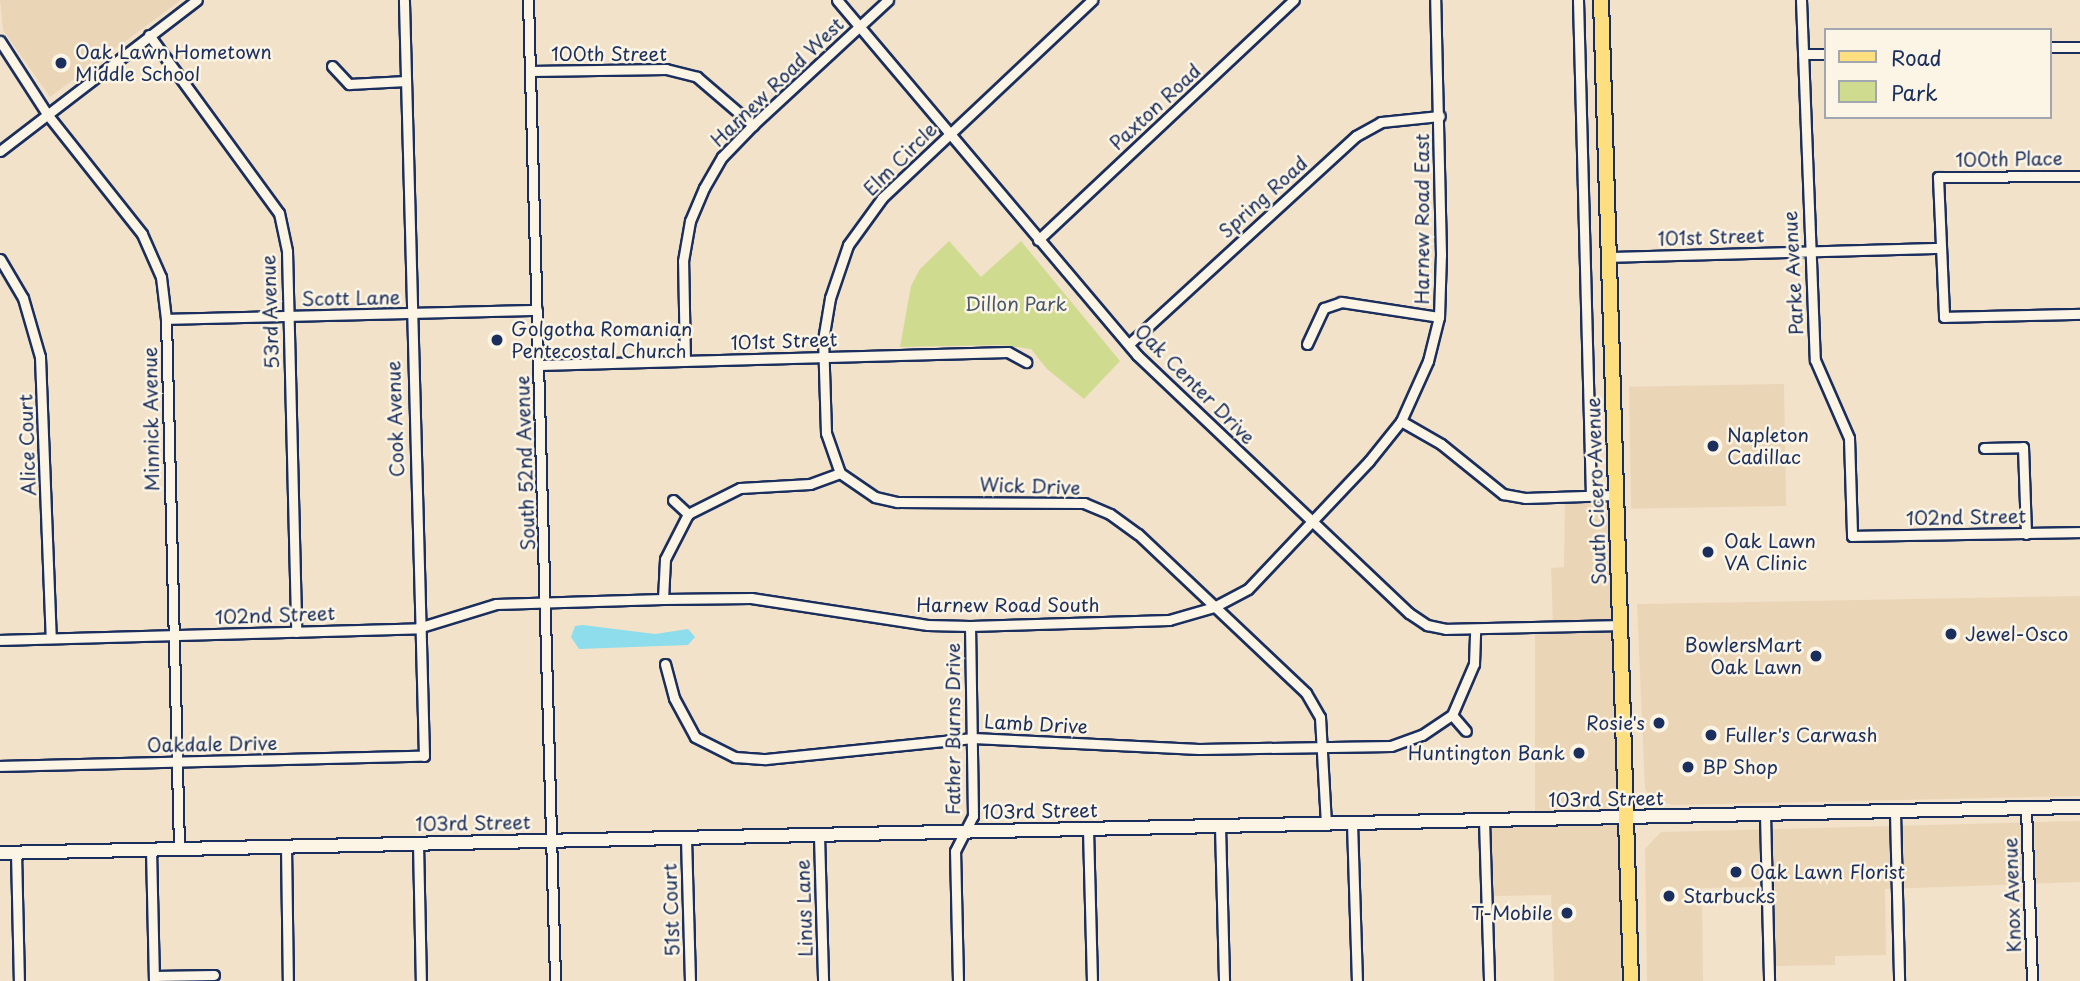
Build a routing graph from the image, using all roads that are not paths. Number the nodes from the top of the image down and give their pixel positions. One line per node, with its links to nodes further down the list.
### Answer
1 (197, 0): 13 (street)
2 (404, 0): 21 (street, Cook Avenue)
3 (528, 0): 20 (street, South 52nd Avenue)
4 (837, 0): 12 (street, Oak Center Drive)
5 (888, 0): 12 (street, Harnew Road West)
6 (1092, 0): 25 (street, Elm Circle)
7 (1294, 0): 28 (street, Paxton Road)
8 (1435, 0): 23 (street, Harnew Road East)
9 (1577, 0): 49 (street, South Cicero Avenue)
10 (1601, 0): 31 (main road, South Cicero Avenue)
11 (1801, 0): 17 (street, Parke Avenue)
12 (859, 27): 24 (street, Harnew Road West); 25 (street, Oak Center Drive)
13 (149, 35): 22 (street); 36 (street, 53rd Avenue)
14 (0, 41): 22 (street, Minnick Avenue)
15 (2052, 47): 16 (street)
16 (2080, 47)
17 (1803, 54): 18 (street); 30 (street, Parke Avenue)
18 (1825, 54)
19 (332, 66): 21 (street)
20 (530, 71): 24 (street, 100th Street); 33 (street, South 52nd Avenue)
21 (406, 80): 35 (street, Cook Avenue)
22 (47, 114): 26 (street); 38 (street, Minnick Avenue)
23 (1440, 117): 37 (street, Harnew Road East); 39 (street, Spring Road)
24 (753, 125): 42 (street, Harnew Road West)
25 (949, 134): 28 (street, Oak Center Drive); 41 (street, Elm Circle)
26 (0, 151)
27 (2080, 176): 29 (street, 100th Place)
28 (1038, 240): 39 (street, Oak Center Drive)
29 (1940, 248): 30 (street, 101st Street); 34 (street)
30 (1810, 252): 31 (street, 101st Street); 55 (street, Parke Avenue)
31 (1608, 257): 48 (main road, South Cicero Avenue)
32 (0, 259): 65 (street, Alice Court)
33 (537, 310): 35 (street, Scott Lane); 44 (street, South 52nd Avenue)
34 (2080, 314)
35 (410, 315): 36 (street, Scott Lane); 61 (street, Cook Avenue)
36 (288, 316): 38 (street, Scott Lane); 63 (street, 53rd Avenue)
37 (1438, 317): 40 (street); 45 (street, Harnew Road East)
38 (166, 320): 64 (street, Minnick Avenue)
39 (1129, 344): 52 (street, Oak Center Drive)
40 (1307, 344)
41 (824, 358): 42 (street, 101st Street); 43 (street, 101st Street); 47 (street, Elm Circle)
42 (685, 361): 44 (street, 101st Street)
43 (1026, 362)
44 (539, 365): 57 (street, South 52nd Avenue)
45 (1401, 421): 49 (street); 52 (street, Harnew Road East)
46 (1984, 448): 54 (street)
47 (840, 473): 51 (street); 58 (street, Wick Drive)
48 (1615, 495): 49 (street); 59 (main road, South Cicero Avenue)
49 (1591, 496)
50 (673, 500): 51 (street)
51 (688, 514): 56 (street)
52 (1311, 522): 58 (street, Harnew Road South); 62 (street, Oak Center Drive)
53 (2080, 533): 54 (street, 102nd Street)
54 (2026, 534): 55 (street, 102nd Street)
55 (1852, 536)
56 (663, 599): 57 (street, Harnew Road South); 60 (street, Harnew Road South)
57 (547, 603): 61 (street, 102nd Street); 88 (street, South 52nd Avenue)
58 (1214, 607): 60 (street, Harnew Road South); 71 (street, Wick Drive)
59 (1619, 625): 62 (street, Oak Center Drive); 79 (main road, South Cicero Avenue)
60 (970, 626): 70 (street, Father Burns Drive)
61 (418, 628): 63 (street, 102nd Street); 72 (street, Cook Avenue)
62 (1475, 629): 68 (street)
63 (296, 632): 64 (street, 102nd Street)
64 (174, 635): 65 (street, 102nd Street); 73 (street, Minnick Avenue)
65 (51, 638): 66 (street, 102nd Street)
66 (0, 640)
67 (665, 664): 70 (street, Lamb Drive)
68 (1452, 715): 69 (street); 71 (street, Lamb Drive)
69 (1466, 731)
70 (973, 738): 71 (street, Lamb Drive); 85 (street, Father Burns Drive)
71 (1322, 749): 82 (street, Wick Drive)
72 (424, 756): 73 (street, Oakdale Drive)
73 (177, 763): 74 (street, Oakdale Drive); 91 (street, Minnick Avenue)
74 (0, 766)
75 (2080, 807): 76 (main road, 103rd Street)
76 (2026, 808): 77 (main road, 103rd Street); 111 (street, Knox Avenue)
77 (1895, 811): 78 (main road, 103rd Street); 110 (street)
78 (1765, 814): 79 (main road, 103rd Street); 109 (street)
79 (1625, 817): 80 (main road, 103rd Street); 108 (main road, South Cicero Avenue)
80 (1484, 820): 81 (main road, 103rd Street); 107 (street)
81 (1352, 823): 82 (main road, 103rd Street); 106 (street)
82 (1326, 824): 83 (main road, 103rd Street)
83 (1220, 826): 84 (main road, 103rd Street); 105 (street)
84 (1088, 829): 85 (main road, 103rd Street); 104 (street)
85 (968, 831): 86 (main road, 103rd Street); 103 (street, Father Burns Drive)
86 (819, 835): 87 (main road, 103rd Street); 102 (street, Linus Lane)
87 (686, 838): 88 (main road, 103rd Street); 101 (street, 51st Court)
88 (551, 840): 89 (main road, 103rd Street); 100 (street, South 52nd Avenue)
89 (418, 843): 90 (main road, 103rd Street); 99 (street)
90 (286, 846): 91 (main road, 103rd Street); 98 (street)
91 (179, 848): 92 (main road, 103rd Street)
92 (150, 849): 93 (main road, 103rd Street); 96 (street)
93 (16, 852): 94 (main road, 103rd Street); 97 (street)
94 (0, 853)
95 (214, 975): 96 (street)
96 (154, 979)
97 (19, 981)
98 (288, 981)
99 (421, 981)
100 (555, 981)
101 (690, 981)
102 (823, 981)
103 (958, 981)
104 (1092, 981)
105 (1224, 981)
106 (1357, 981)
107 (1489, 981)
108 (1631, 981)
109 (1769, 981)
110 (1899, 981)
111 (2032, 981)

